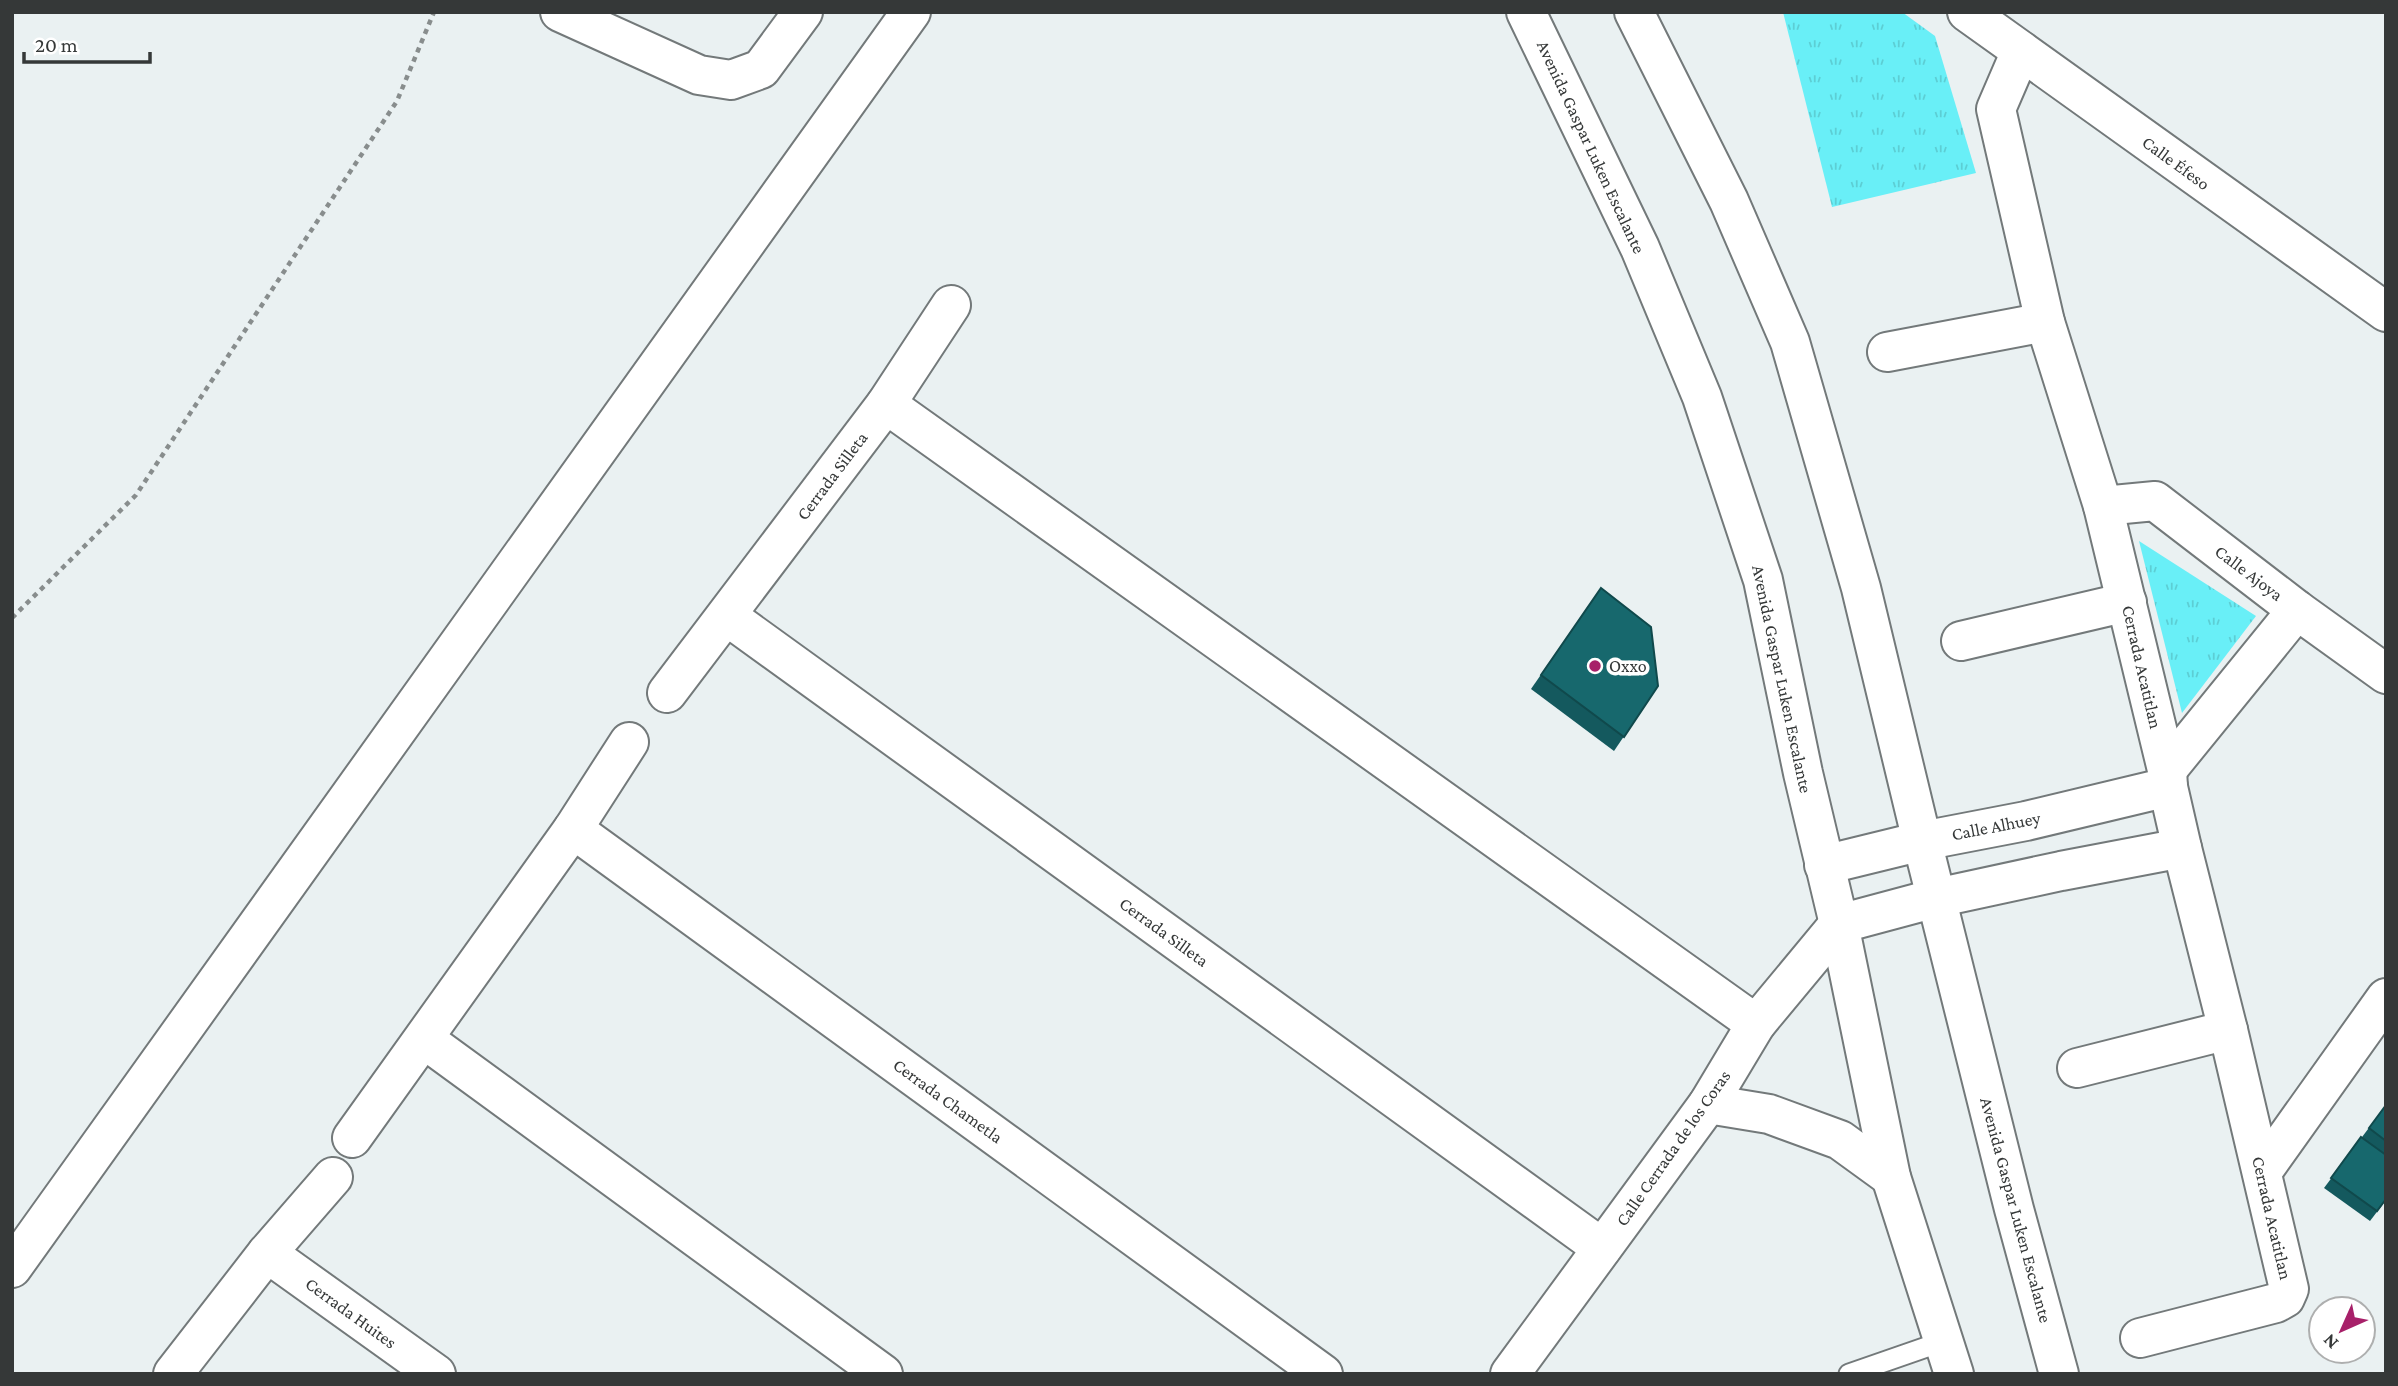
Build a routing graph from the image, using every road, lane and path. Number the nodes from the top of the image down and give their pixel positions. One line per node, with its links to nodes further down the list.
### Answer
1 (434, 12): 18 (path)
2 (561, 12): 3 (street)
3 (803, 12)
4 (911, 12): 42 (street)
5 (1526, 12): 27 (street, Avenida Gaspar Luken Escalante)
6 (1634, 12): 25 (street, Avenida Gaspar Luken Escalante)
7 (1967, 12): 8 (street, Calle Éfeso)
8 (2021, 51): 10 (street, Calle Éfeso); 11 (street, Cerrada Acatitlan)
9 (951, 305): 13 (street, Cerrada Silleta)
10 (2386, 312)
11 (2045, 322): 12 (street); 14 (street, Cerrada Acatitlan)
12 (1888, 352)
13 (886, 404): 17 (street, Cerrada Silleta); 31 (street)
14 (2103, 506): 15 (street, Cerrada Acatitlan); 16 (street, Calle Ajoya)
15 (2127, 603): 19 (street); 23 (street, Cerrada Acatitlan)
16 (2297, 610): 20 (street, Calle Ajoya); 23 (street)
17 (727, 615): 21 (street, Cerrada Silleta); 40 (street, Cerrada Silleta)
18 (12, 618)
19 (1961, 641)
20 (2386, 674)
21 (667, 693)
22 (629, 742): 24 (street)
23 (2168, 779): 25 (street, Calle Alhuey); 26 (street, Cerrada Acatitlan)
24 (573, 829): 33 (street); 48 (street, Cerrada Chametla)
25 (1922, 841): 27 (street, Calle Alhuey); 28 (street, Avenida Gaspar Luken Escalante)
26 (2182, 848): 28 (street); 32 (street, Cerrada Acatitlan)
27 (1824, 864): 29 (street, Avenida Gaspar Luken Escalante)
28 (1936, 898): 29 (street); 51 (street, Avenida Gaspar Luken Escalante)
29 (1839, 924): 31 (street, Calle Cerrada de los Coras); 39 (street, Avenida Gaspar Luken Escalante)
30 (2386, 998): 37 (street)
31 (1756, 1024): 35 (street, Calle Cerrada de los Coras)
32 (2228, 1030): 34 (street); 37 (street, Cerrada Acatitlan)
33 (424, 1039): 36 (street); 47 (street)
34 (2077, 1068)
35 (1709, 1104): 39 (street); 40 (street, Calle Cerrada de los Coras)
36 (352, 1138)
37 (2262, 1172): 43 (street, Cerrada Acatitlan)
38 (333, 1177): 41 (street)
39 (1891, 1177): 44 (street, Avenida Gaspar Luken Escalante)
40 (1602, 1248): 49 (street, Calle Cerrada de los Coras)
41 (267, 1253): 45 (street); 46 (street, Cerrada Huites)
42 (12, 1268)
43 (2140, 1338)
44 (1949, 1357): 50 (lane)
45 (173, 1374)
46 (436, 1374)
47 (883, 1374)
48 (1324, 1374)
49 (1510, 1374)
50 (1849, 1374)
51 (2059, 1374)

